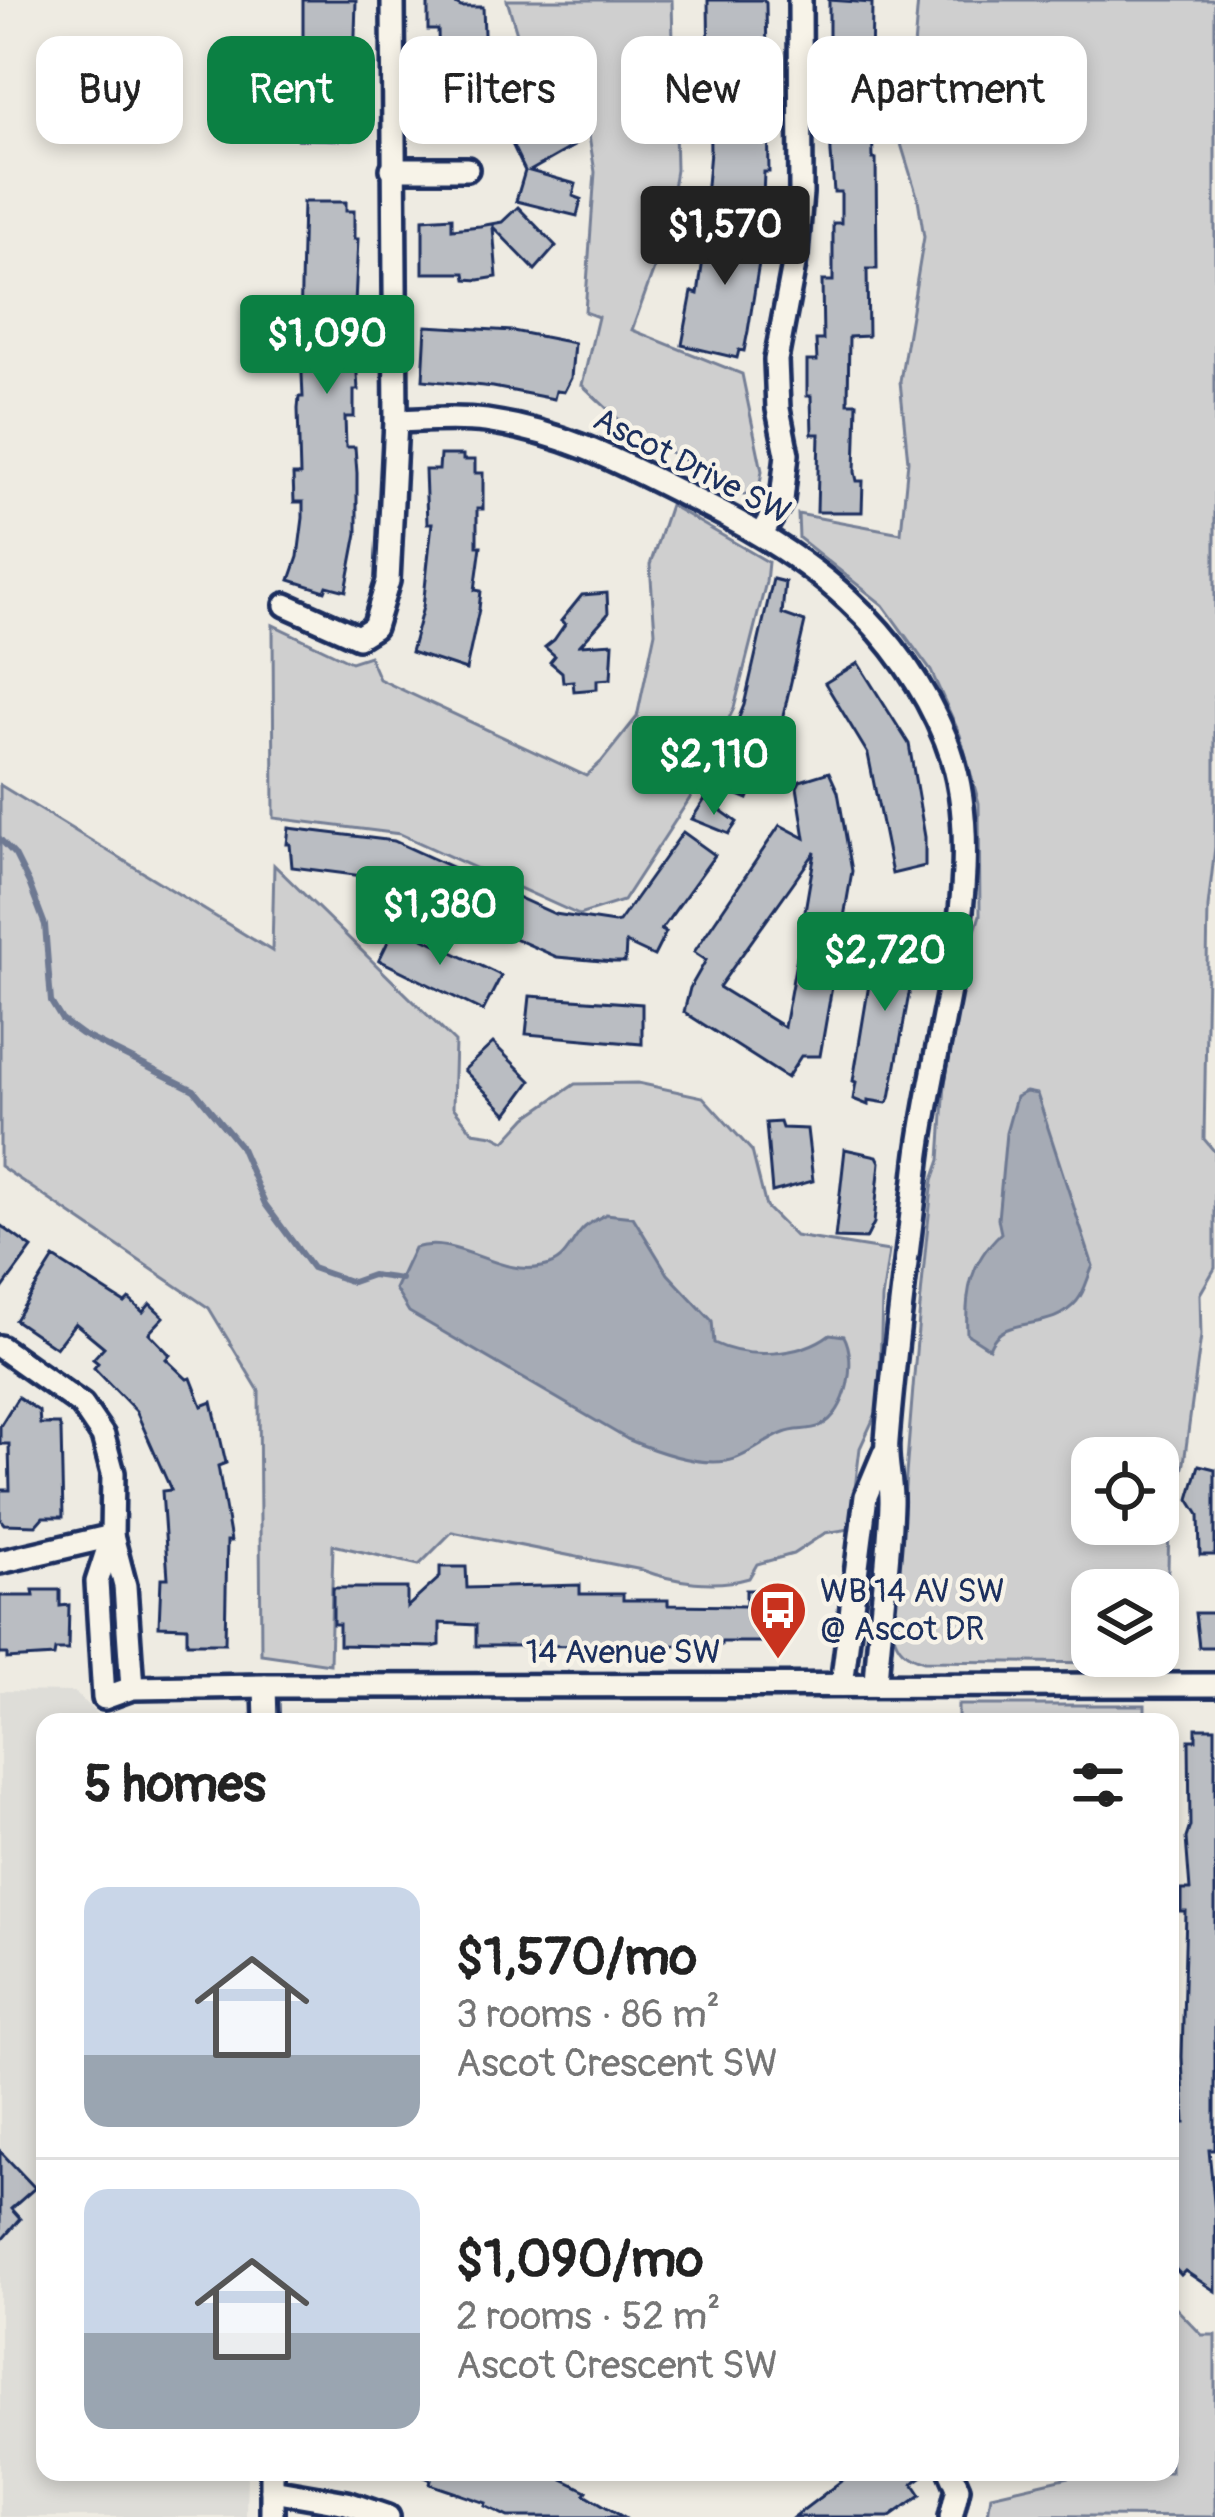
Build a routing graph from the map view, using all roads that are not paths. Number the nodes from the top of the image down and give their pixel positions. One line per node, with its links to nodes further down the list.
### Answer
1 (393, 0): 3 (street)
2 (800, 0): 6 (street)
3 (392, 169): 4 (street); 5 (street)
4 (467, 169)
5 (396, 421): 6 (street, Ascot Drive SW); 7 (street)
6 (762, 534): 9 (street, Ascot Drive SW)
7 (286, 605)
8 (0, 1346): 10 (street)
9 (886, 1447): 12 (street, Ascot Drive SW); 13 (street, Ascot Drive SW)
10 (112, 1536): 11 (street); 16 (street); 16 (street, 14 Avenue SW)
11 (0, 1562)
12 (842, 1685): 13 (street, 14 Avenue SW); 15 (street, 14 Avenue SW)
13 (876, 1685): 14 (street, 14 Avenue SW)
14 (1215, 1685)
15 (265, 1686): 16 (street, 14 Avenue SW); 17 (street)
16 (132, 1688)
17 (266, 1713)
18 (272, 2481): 20 (street); 21 (street)
19 (955, 2481): 22 (street)
20 (272, 2517)
21 (388, 2517)
22 (951, 2517)

